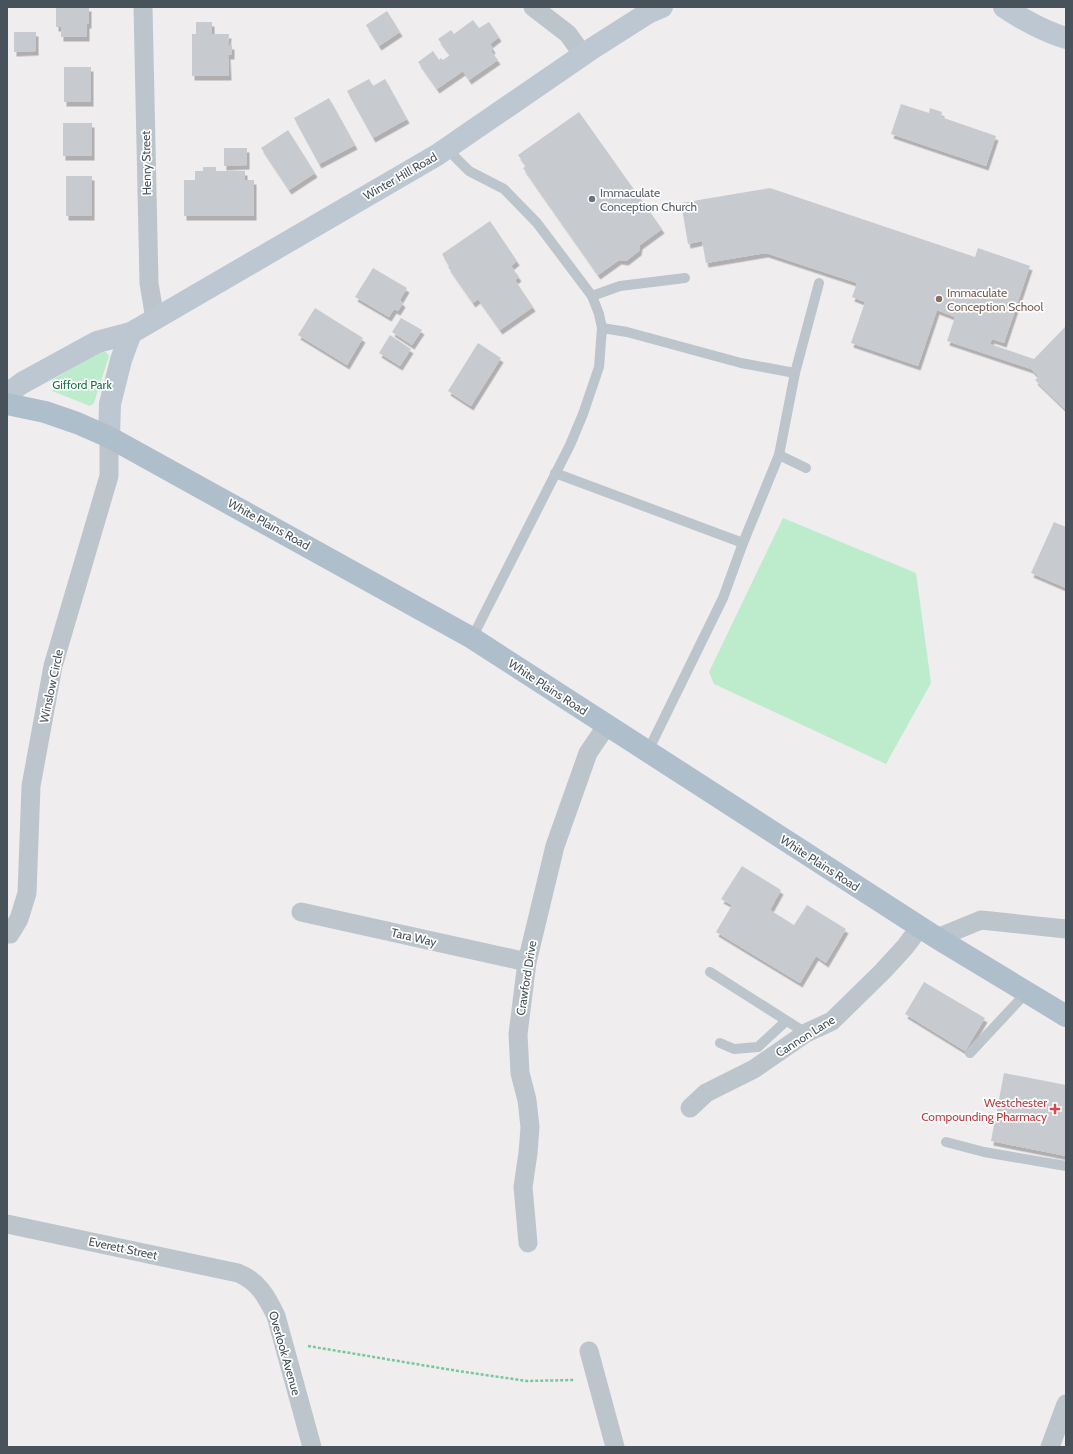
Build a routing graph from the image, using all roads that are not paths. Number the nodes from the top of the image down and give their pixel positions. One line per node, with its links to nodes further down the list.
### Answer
1 (144, 7): 11 (street, Henry Street)
2 (533, 7): 6 (street)
3 (662, 7): 6 (main road, Winter Hill Road)
4 (1004, 7): 5 (main road)
5 (1066, 38)
6 (583, 55): 7 (main road, Winter Hill Road)
7 (446, 148): 10 (lane); 11 (main road, Winter Hill Road)
8 (685, 278): 10 (lane)
9 (819, 283): 14 (lane)
10 (592, 296): 12 (lane)
11 (155, 319): 13 (main road, Winter Hill Road)
12 (602, 328): 14 (lane); 20 (lane)
13 (131, 334): 15 (main road, Winter Hill Road); 17 (main road)
14 (795, 373): 18 (lane)
15 (7, 394)
16 (7, 404): 17 (main road, White Plains Road)
17 (109, 436): 22 (main road, White Plains Road); 28 (street, Winslow Circle)
18 (779, 455): 19 (lane); 21 (lane)
19 (806, 468)
20 (555, 473): 21 (lane); 22 (lane)
21 (743, 543): 24 (lane)
22 (472, 638): 23 (main road, White Plains Road)
23 (607, 725): 24 (main road, White Plains Road); 29 (street, Crawford Drive)
24 (648, 751): 27 (main road, White Plains Road)
25 (301, 912): 29 (street, Tara Way)
26 (1066, 929): 27 (street)
27 (928, 933): 31 (main road, White Plains Road); 34 (street, Cannon Lane)
28 (7, 934)
29 (527, 962): 41 (street, Crawford Drive)
30 (710, 972): 33 (lane)
31 (1027, 992): 32 (main road, White Plains Road); 36 (lane)
32 (1066, 1016)
33 (786, 1021): 34 (lane); 35 (lane)
34 (806, 1034): 37 (street, Cannon Lane)
35 (720, 1044)
36 (970, 1053)
37 (690, 1108)
38 (946, 1142): 39 (lane)
39 (1066, 1166)
40 (7, 1224): 42 (street, Everett Street)
41 (528, 1243)
42 (238, 1273): 45 (street, Overlook Avenue)
43 (590, 1350): 46 (street)
44 (1066, 1404): 47 (street)
45 (312, 1447)
46 (615, 1447)
47 (1050, 1447)

